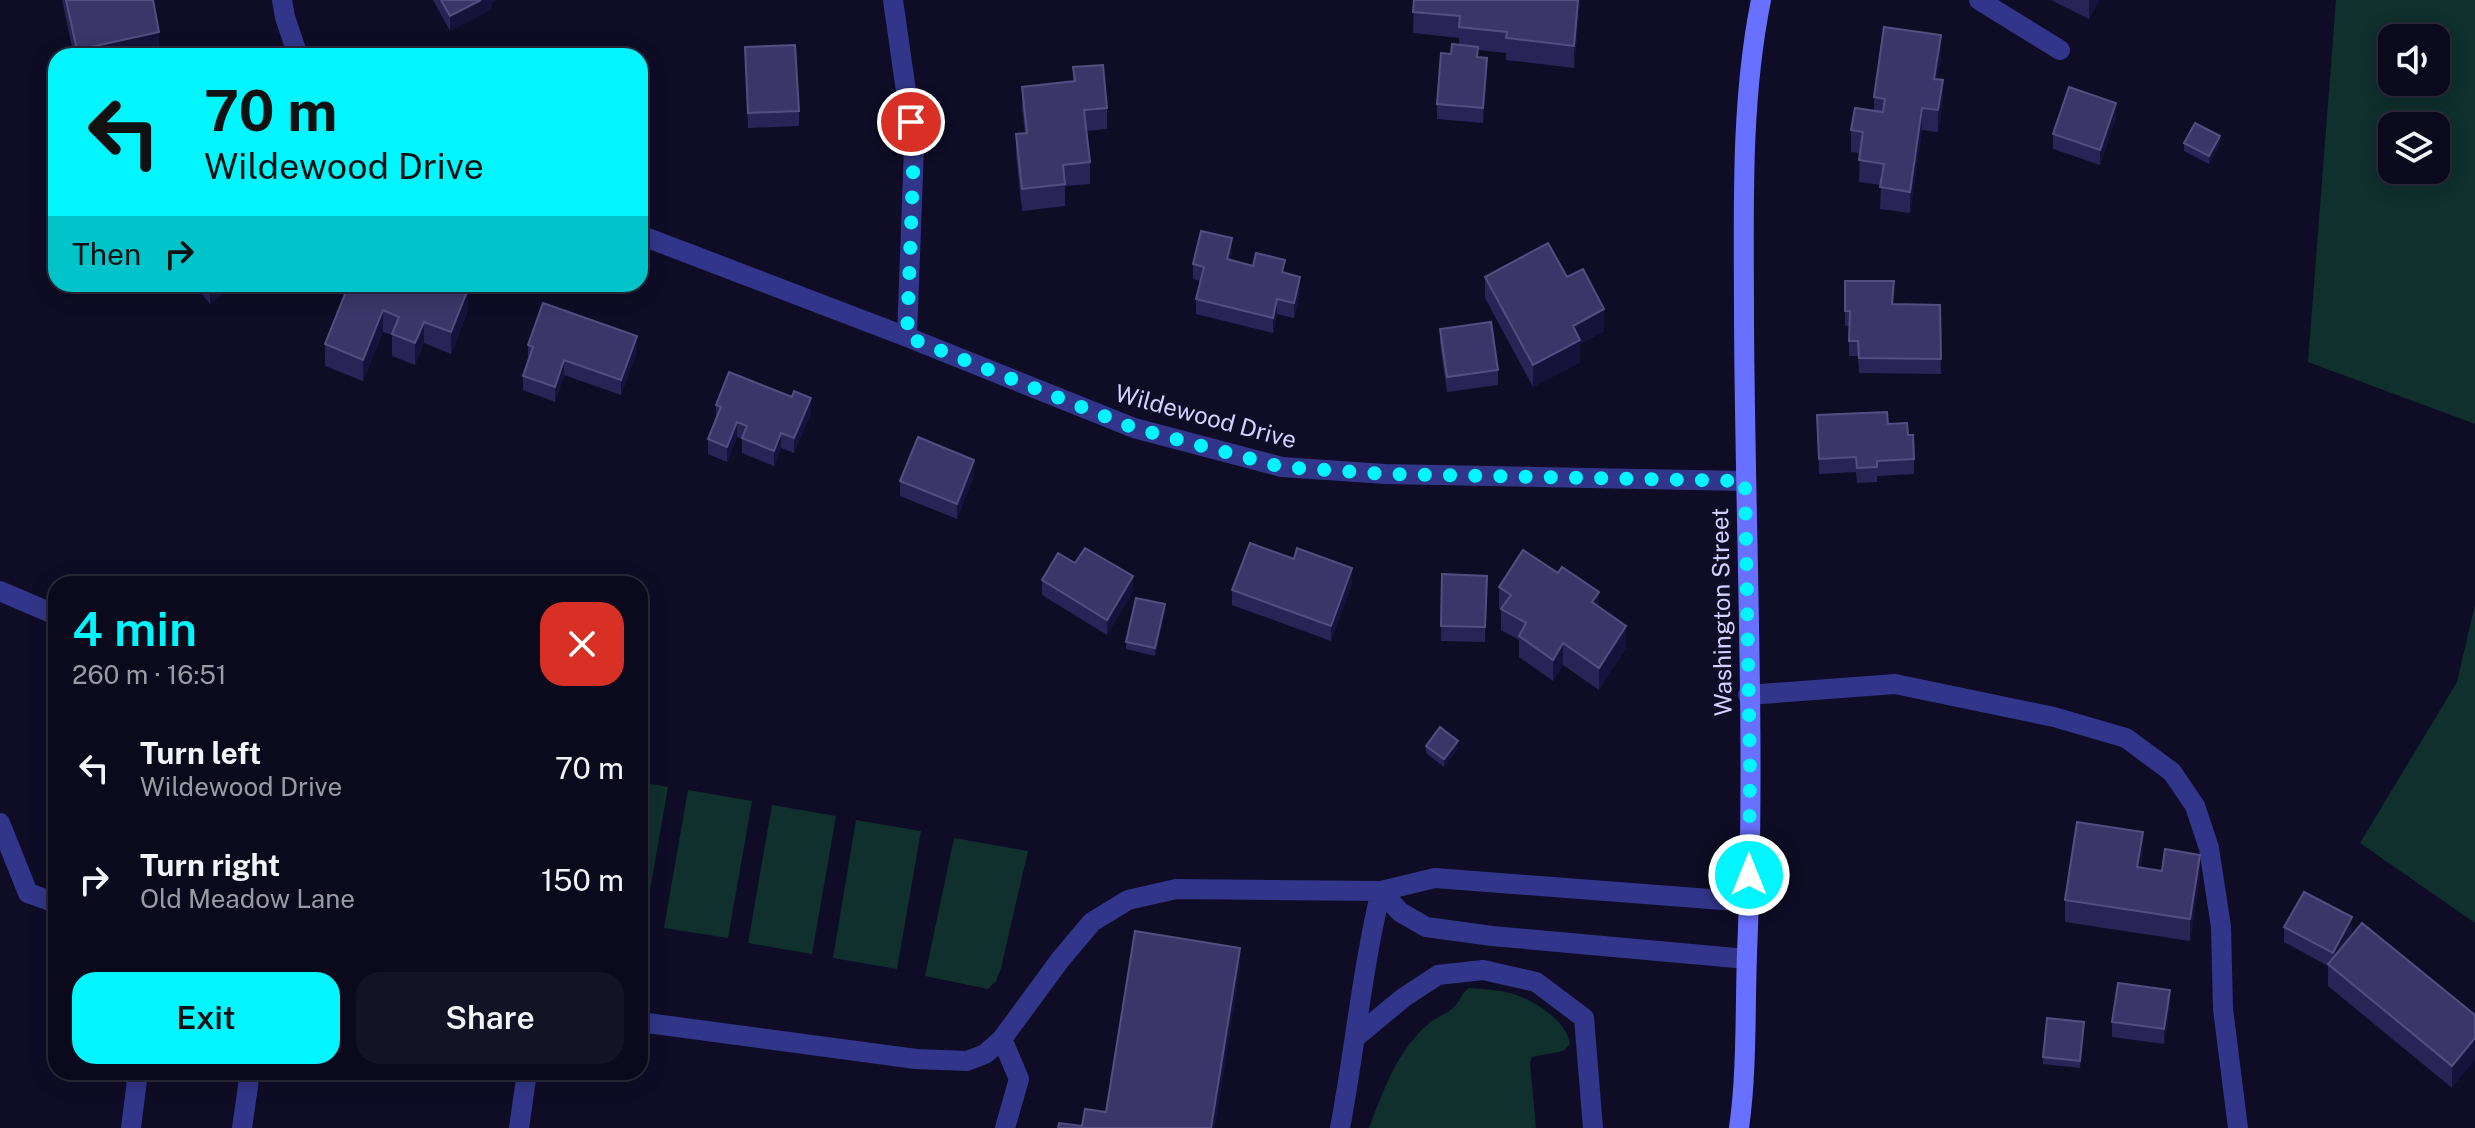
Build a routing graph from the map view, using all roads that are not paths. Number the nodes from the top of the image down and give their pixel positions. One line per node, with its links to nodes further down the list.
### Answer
1 (282, 0): 5 (street)
2 (893, 0): 8 (street)
3 (1761, 0): 9 (main road, Washington Street)
4 (1979, 0): 6 (street)
5 (295, 48)
6 (2060, 50)
7 (648, 238): 8 (street, Wildewood Drive)
8 (907, 337): 9 (street, Wildewood Drive)
9 (1745, 481): 12 (main road, Washington Street)
10 (0, 591): 11 (street)
11 (48, 612)
12 (1748, 695): 16 (main road, Washington Street); 31 (street)
13 (0, 823): 15 (street)
14 (1381, 891): 16 (street); 17 (street); 19 (street); 20 (street)
15 (48, 900)
16 (1749, 902): 17 (main road, Washington Street)
17 (1747, 959): 30 (main road, Washington Street)
18 (648, 1023): 20 (street)
19 (1356, 1037): 28 (street); 29 (street)
20 (1002, 1039): 27 (street)
21 (137, 1080): 24 (street)
22 (249, 1080): 25 (street)
23 (526, 1080): 26 (street)
24 (131, 1128)
25 (242, 1128)
26 (519, 1128)
27 (1005, 1128)
28 (1340, 1128)
29 (1593, 1128)
30 (1739, 1128)
31 (2238, 1128)

